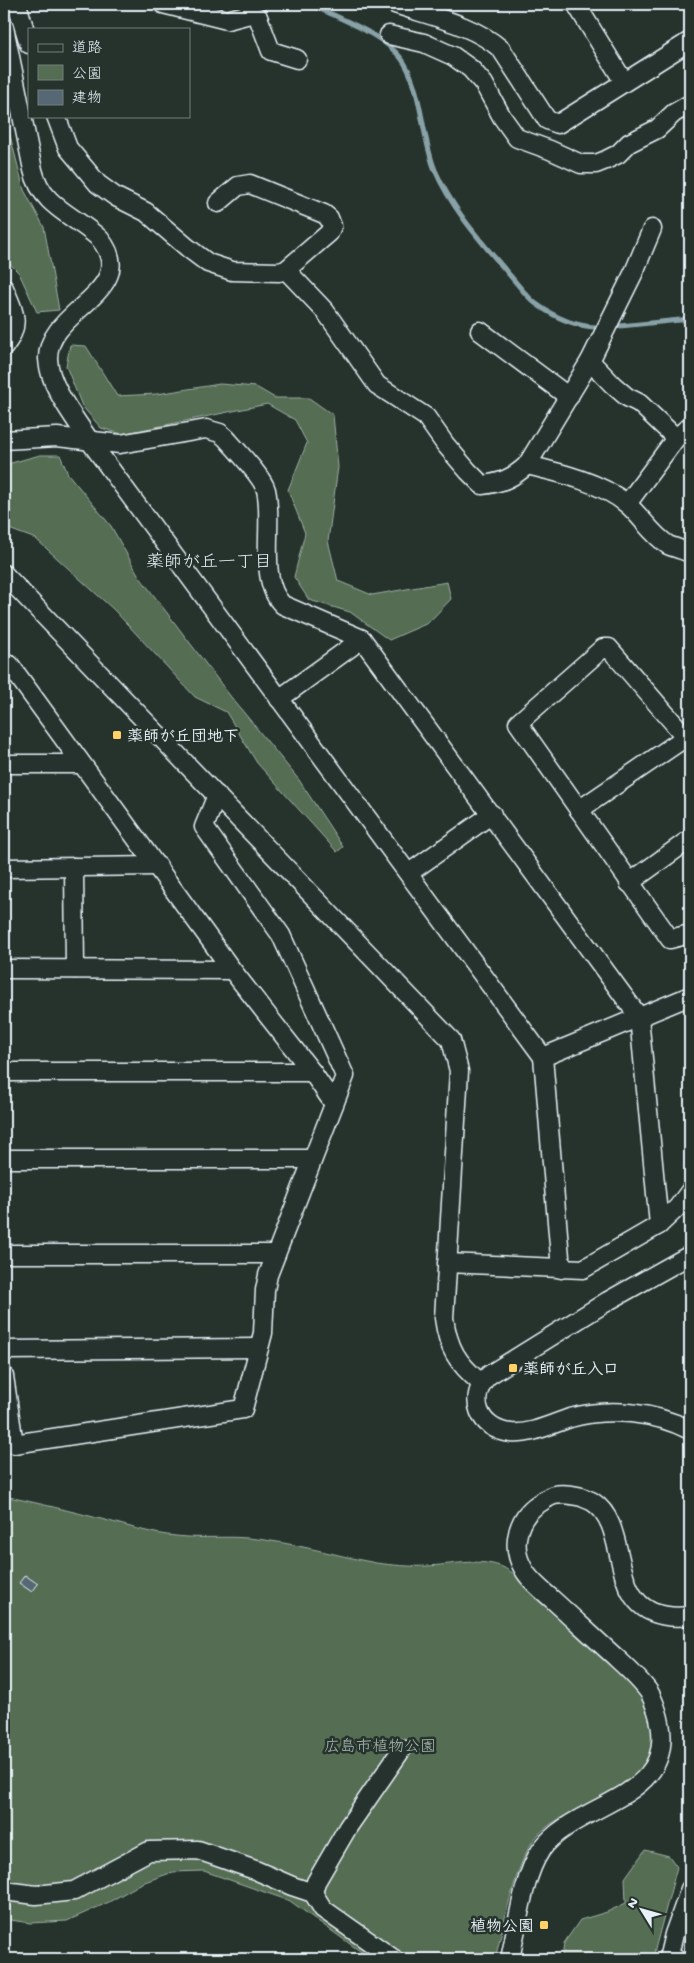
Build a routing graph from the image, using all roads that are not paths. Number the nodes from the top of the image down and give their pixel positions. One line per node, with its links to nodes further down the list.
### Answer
1 (17, 4): 7 (street)
2 (163, 4): 9 (street)
3 (394, 4): 10 (street)
4 (576, 4): 10 (street)
5 (4, 27): 24 (street)
6 (389, 35): 11 (street)
7 (28, 41)
8 (690, 41): 10 (street)
9 (298, 59)
10 (624, 82)
11 (690, 104)
12 (57, 118): 15 (street)
13 (218, 203): 15 (street)
14 (652, 229): 19 (street)
15 (286, 270): 25 (street)
16 (4, 288): 18 (street)
17 (480, 331): 20 (street)
18 (4, 347)
19 (590, 361): 20 (street); 22 (street)
20 (569, 397): 25 (street)
21 (690, 426): 22 (street)
22 (676, 438): 26 (street)
23 (4, 440): 24 (street)
24 (89, 440): 29 (street); 31 (street)
25 (527, 465): 26 (street)
26 (627, 504): 27 (street)
27 (690, 552)
28 (4, 574): 35 (street)
29 (362, 640): 31 (street); 37 (street)
30 (4, 665): 34 (street)
31 (279, 699): 42 (street)
32 (688, 739): 36 (street); 36 (street)
33 (4, 764): 34 (street)
34 (81, 764): 39 (street)
35 (217, 795): 53 (street); 61 (street)
36 (578, 810): 43 (street)
37 (492, 814): 42 (street); 49 (street)
38 (690, 839): 43 (street)
39 (158, 866): 40 (street); 47 (street)
40 (74, 867): 41 (street); 46 (street)
41 (4, 868)
42 (409, 873): 50 (street)
43 (629, 883): 44 (street)
44 (690, 934)
45 (4, 969): 46 (street)
46 (75, 969): 47 (street)
47 (232, 970): 52 (street)
48 (690, 996): 49 (street)
49 (639, 1017): 50 (street); 57 (street)
50 (543, 1057): 62 (street)
51 (4, 1072): 52 (street)
52 (312, 1072): 53 (street)
53 (334, 1104): 55 (street)
54 (4, 1159): 55 (street)
55 (312, 1159): 59 (street)
56 (690, 1191): 57 (street)
57 (659, 1226): 62 (street)
58 (4, 1254): 59 (street)
59 (276, 1254): 63 (street)
60 (690, 1255): 66 (street)
61 (446, 1263): 62 (street); 66 (street)
62 (561, 1269)
63 (258, 1348): 64 (street); 65 (street)
64 (4, 1350)
65 (4, 1376)
66 (481, 1383): 67 (street)
67 (690, 1430)
68 (690, 1616): 74 (street)
69 (402, 1749): 72 (street)
70 (690, 1889): 75 (street)
71 (4, 1891): 72 (street)
72 (314, 1893): 73 (street)
73 (394, 1959)
74 (510, 1959)
75 (676, 1959)

